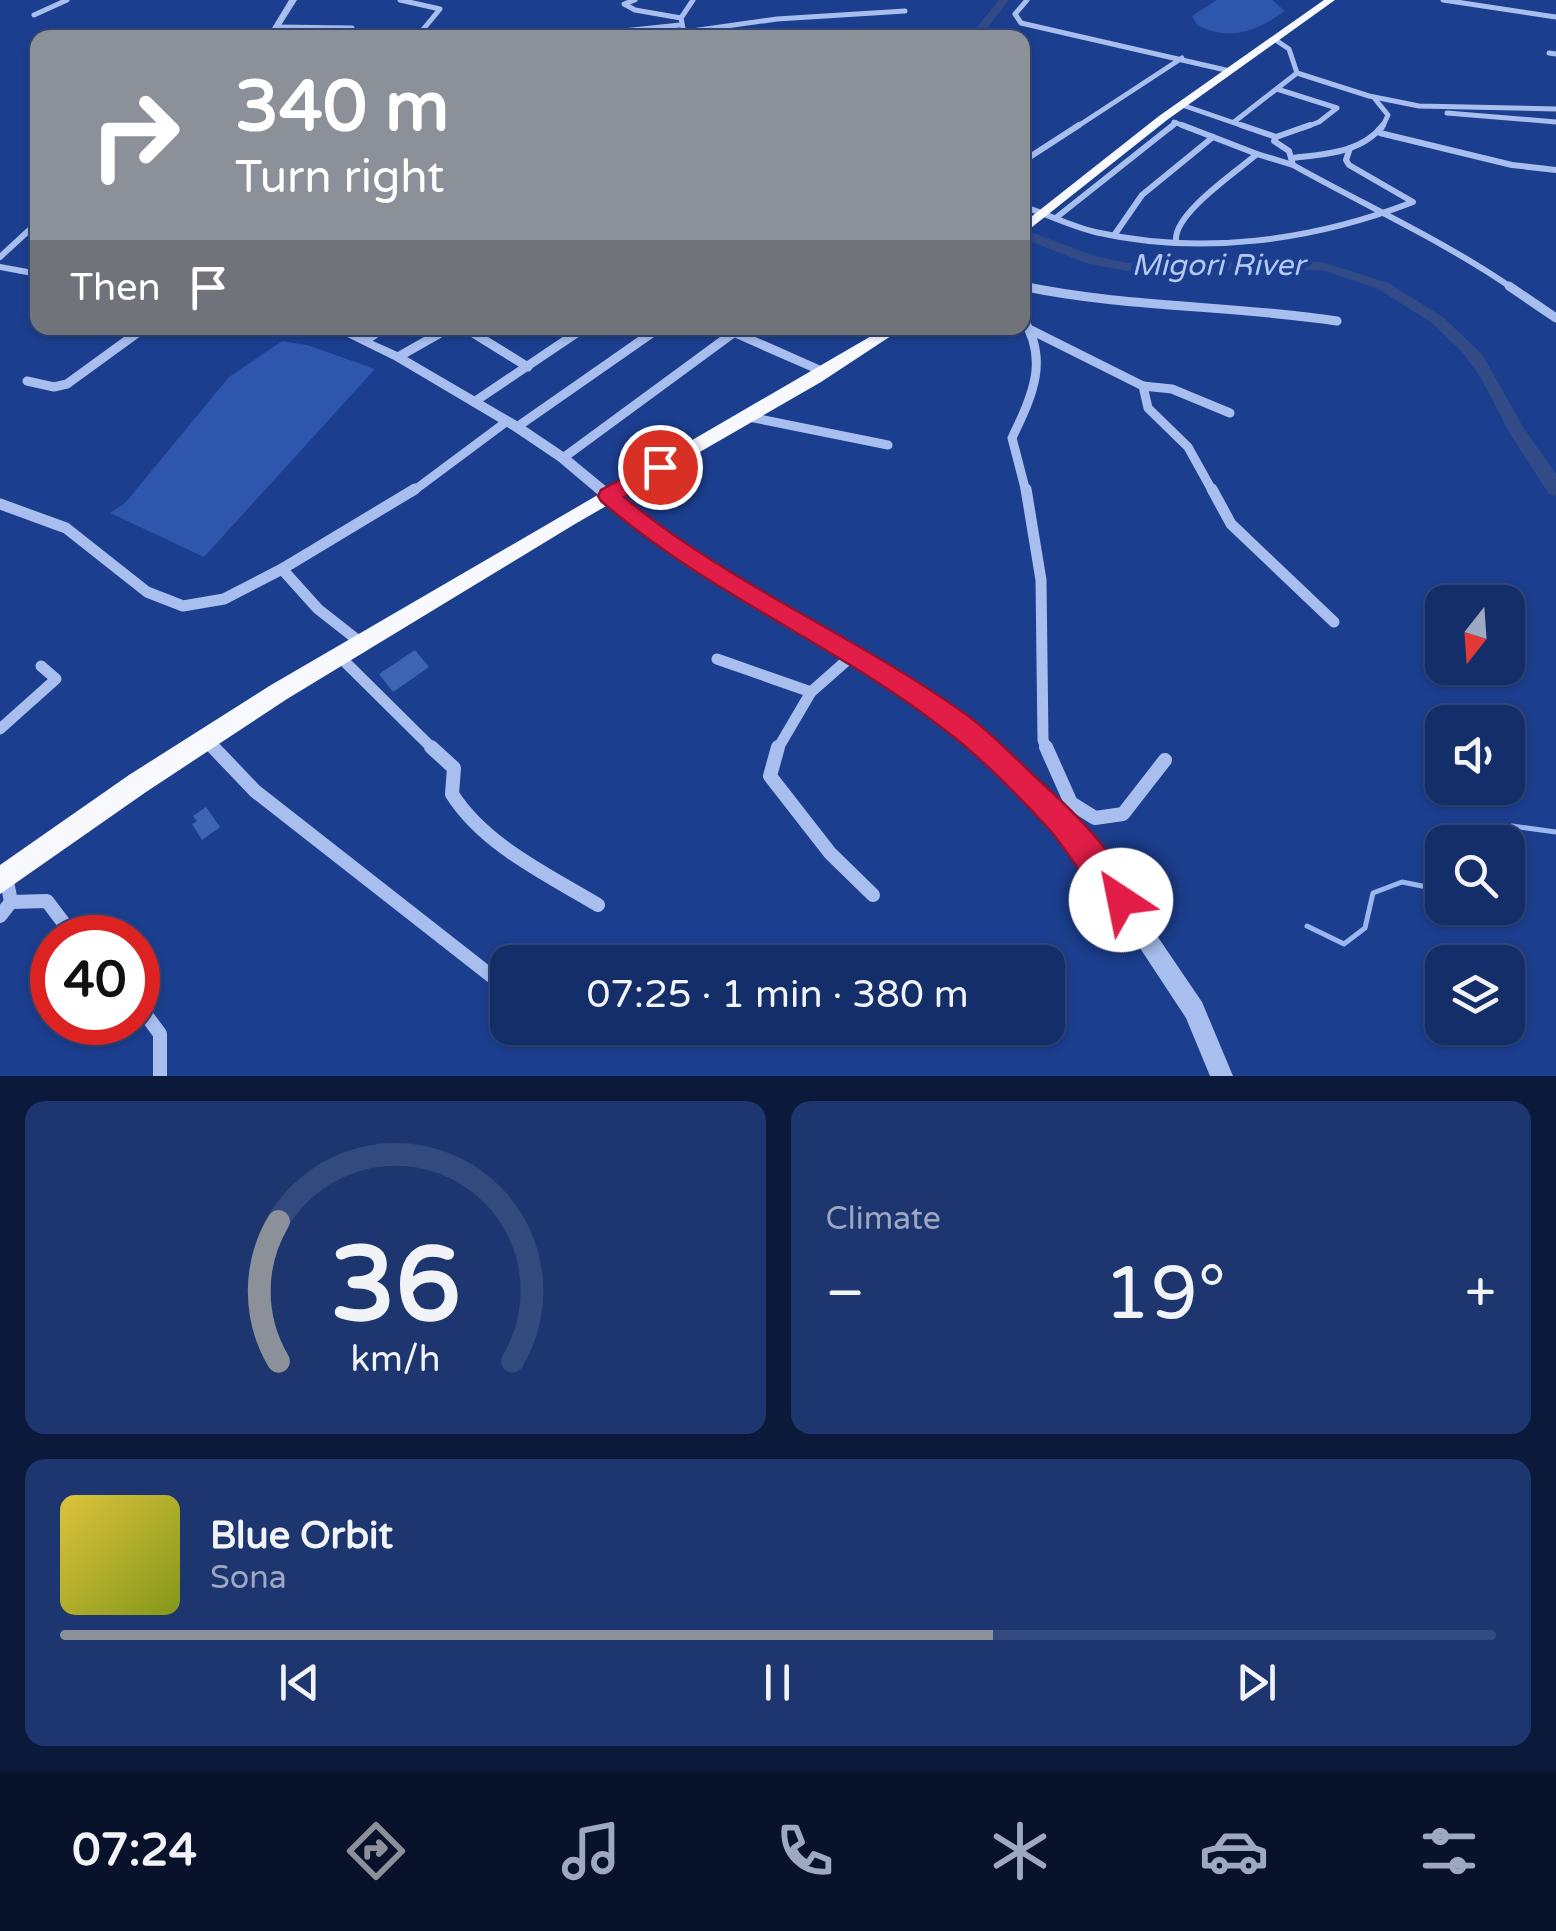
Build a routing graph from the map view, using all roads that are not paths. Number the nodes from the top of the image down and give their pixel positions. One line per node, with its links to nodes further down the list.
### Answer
1 (67, 0): 10 (street)
2 (293, 0): 12 (street)
3 (400, 0): 16 (street)
4 (630, 0): 13 (street)
5 (693, 0): 13 (street)
6 (1028, 0): 19 (street)
7 (1330, 0): 18 (highway)
8 (1443, 0): 11 (street)
9 (904, 10): 13 (street)
10 (34, 16)
11 (1556, 17)
12 (277, 27): 14 (street); 15 (street)
13 (682, 28): 17 (street)
14 (275, 30)
15 (351, 30)
16 (423, 30)
17 (657, 30)
18 (1274, 39): 20 (highway); 21 (street)
19 (1182, 58): 20 (street); 35 (street)
20 (1230, 71): 24 (highway)
21 (1297, 74): 22 (street); 23 (street)
22 (1278, 89): 28 (street); 32 (street)
23 (1369, 96): 25 (street); 30 (street)
24 (1182, 106): 27 (highway); 28 (street)
25 (1433, 108): 26 (street); 29 (street)
26 (1556, 109)
27 (1170, 120): 31 (street); 40 (highway)
28 (1234, 122): 32 (street)
29 (1556, 122)
30 (1380, 133): 33 (street); 37 (street)
31 (1213, 137): 34 (street); 43 (street)
32 (1276, 137): 36 (street)
33 (1350, 148): 36 (street); 39 (street)
34 (1257, 154): 36 (street); 44 (street)
35 (1030, 157)
36 (1293, 161): 39 (street)
37 (1556, 170)
38 (1030, 209): 40 (street)
39 (1379, 213): 44 (street); 49 (street)
40 (1050, 215): 41 (highway); 43 (street)
41 (1030, 225)
42 (30, 229): 45 (street)
43 (1115, 234): 44 (street)
44 (1176, 241)
45 (0, 257)
46 (0, 267): 47 (street)
47 (30, 273)
48 (1030, 288): 50 (street)
49 (1555, 318)
50 (1337, 320)
51 (1031, 330): 67 (street); 87 (street)
52 (134, 335): 66 (street)
53 (354, 335): 62 (street)
54 (374, 335): 62 (street)
55 (437, 335): 63 (street)
56 (477, 335): 64 (street)
57 (574, 335): 64 (street)
58 (648, 335): 71 (street)
59 (724, 335): 73 (street)
60 (745, 335): 65 (street)
61 (885, 335): 65 (highway)
62 (366, 340): 63 (street)
63 (398, 357): 68 (street)
64 (528, 367): 68 (street)
65 (824, 372): 70 (highway)
66 (27, 381)
67 (1142, 386): 69 (street); 77 (street)
68 (474, 402): 71 (street)
69 (1230, 412)
70 (748, 417): 72 (street); 74 (highway)
71 (511, 424): 73 (street); 76 (street)
72 (888, 445)
73 (563, 458): 74 (street)
74 (609, 496): 78 (highway); 80 (street)
75 (0, 504): 76 (street)
76 (282, 569): 78 (street)
77 (1334, 622)
78 (360, 642): 79 (highway)
79 (338, 654): 85 (highway); 91 (street)
80 (853, 654): 83 (street); 87 (street)
81 (717, 659): 83 (street)
82 (40, 666): 84 (street)
83 (811, 692): 89 (street)
84 (0, 729)
85 (205, 738): 88 (highway); 94 (street)
86 (1165, 760): 87 (street)
87 (1064, 810): 97 (street)
88 (2, 877): 90 (street)
89 (873, 895)
90 (11, 902): 92 (street); 93 (street)
91 (598, 905)
92 (58, 915)
93 (0, 916)
94 (490, 977)
95 (160, 1045): 96 (street)
96 (160, 1076)
97 (1222, 1076)

